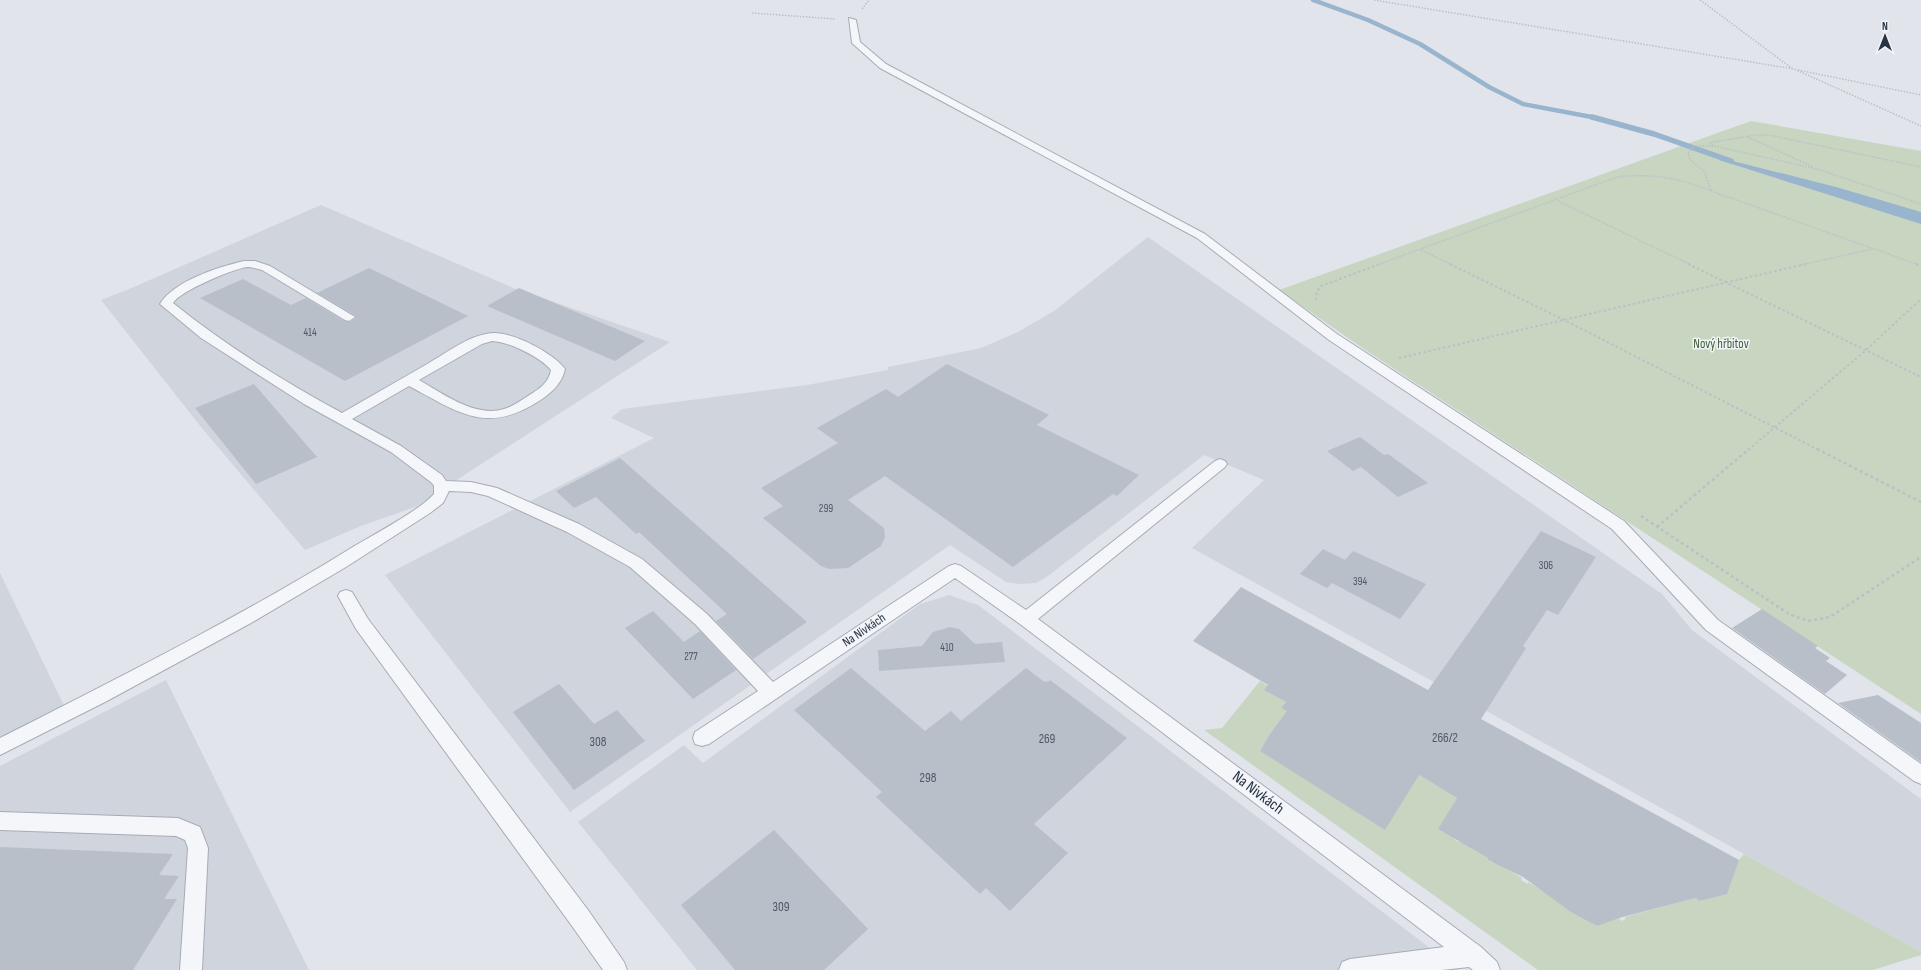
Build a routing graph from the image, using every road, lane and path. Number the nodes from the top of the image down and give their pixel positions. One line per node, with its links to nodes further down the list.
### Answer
1 (1374, 0): 5 (path)
2 (1700, 0): 5 (path)
3 (752, 12): 4 (path)
4 (852, 20): 42 (lane)
5 (1794, 69): 6 (path); 7 (path)
6 (1921, 95)
7 (1921, 126)
8 (1748, 137): 9 (path); 10 (path); 11 (path)
9 (1714, 146): 11 (path); 12 (path)
10 (1921, 167)
11 (1817, 169): 14 (path)
12 (1711, 190): 13 (path); 15 (path)
13 (1558, 200): 16 (path); 18 (path)
14 (1921, 204)
15 (1872, 249): 17 (path); 18 (path)
16 (1421, 250): 20 (path); 22 (path)
17 (1921, 266)
18 (1725, 283): 22 (path); 23 (path)
19 (1921, 299): 23 (path)
20 (1317, 302)
21 (349, 317): 29 (lane)
22 (1566, 321): 25 (path); 30 (path)
23 (1866, 350): 27 (path); 30 (path)
24 (1392, 354): 25 (path)
25 (1399, 358): 26 (path)
26 (1405, 362)
27 (1921, 377)
28 (409, 380): 28 (lane); 29 (lane)
29 (342, 419): 32 (lane)
30 (1774, 427): 33 (path); 35 (path)
31 (1220, 464): 38 (lane)
32 (442, 486): 39 (lane); 41 (lane)
33 (1921, 502)
34 (1637, 514): 35 (path)
35 (1657, 527): 36 (path)
36 (1921, 557)
37 (346, 596): 46 (lane)
38 (1026, 619): 39 (lane, Na Nivkách); 44 (lane, Na Nivkách)
39 (771, 692): 40 (lane, Na Nivkách)
40 (702, 738)
41 (0, 748)
42 (1921, 775)
43 (0, 821): 45 (lane)
44 (1473, 955): 47 (lane); 48 (lane, Na Nivkách)
45 (191, 970)
46 (616, 970)
47 (1350, 970)
48 (1489, 970)

